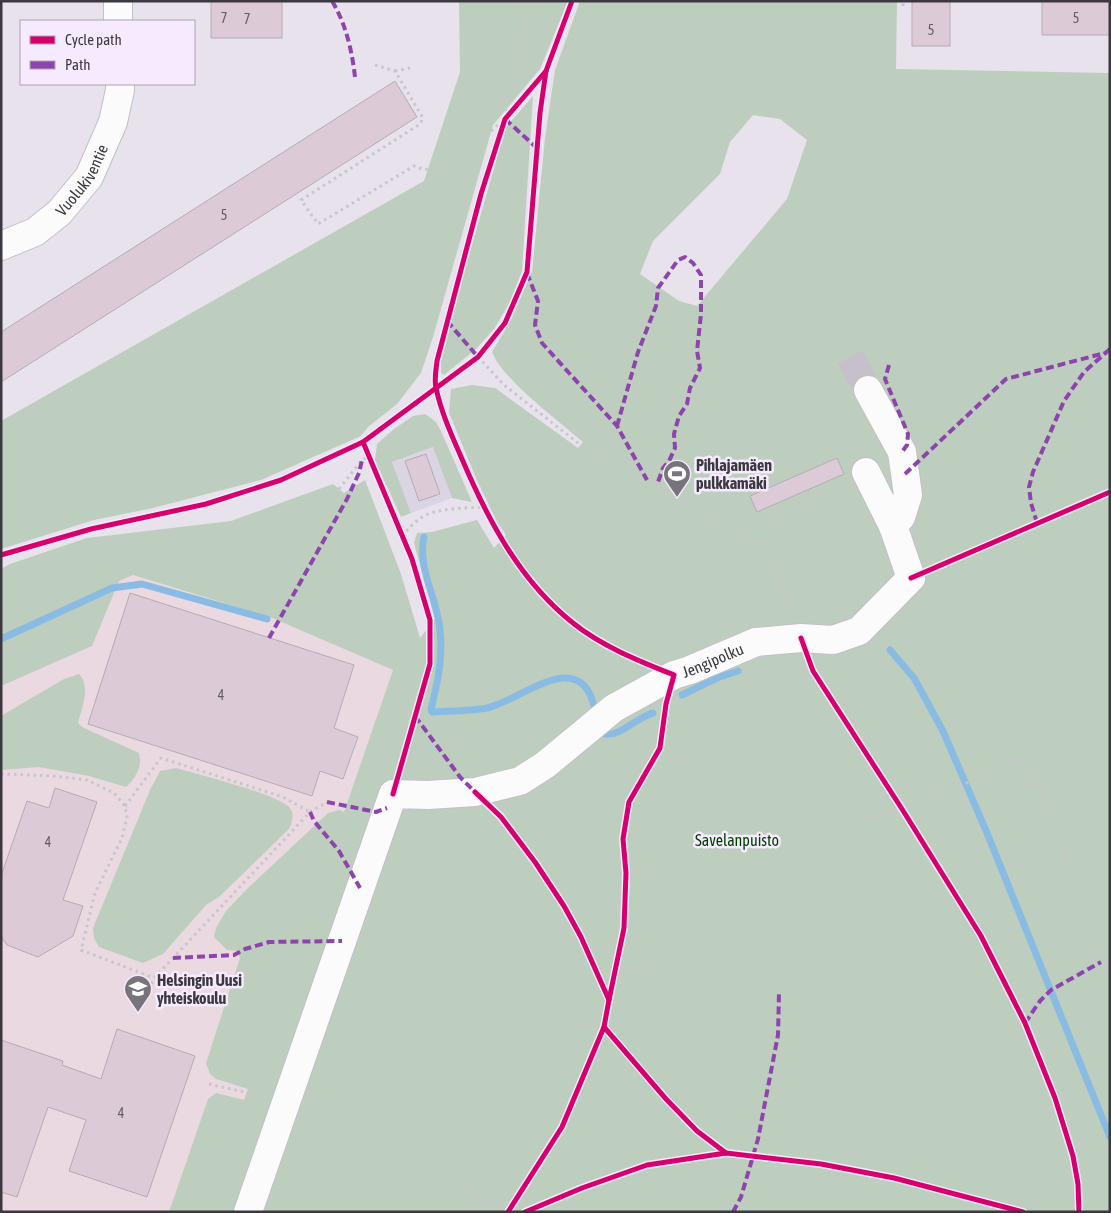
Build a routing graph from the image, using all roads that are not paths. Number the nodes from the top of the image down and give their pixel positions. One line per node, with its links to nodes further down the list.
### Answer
1 (118, 1): 2 (street)
2 (118, 20)
3 (120, 85): 4 (street, Vuolukiventie)
4 (1, 246)
5 (868, 390): 7 (street)
6 (866, 472): 7 (street)
7 (893, 526): 8 (street, Jengipolku)
8 (248, 1212)

